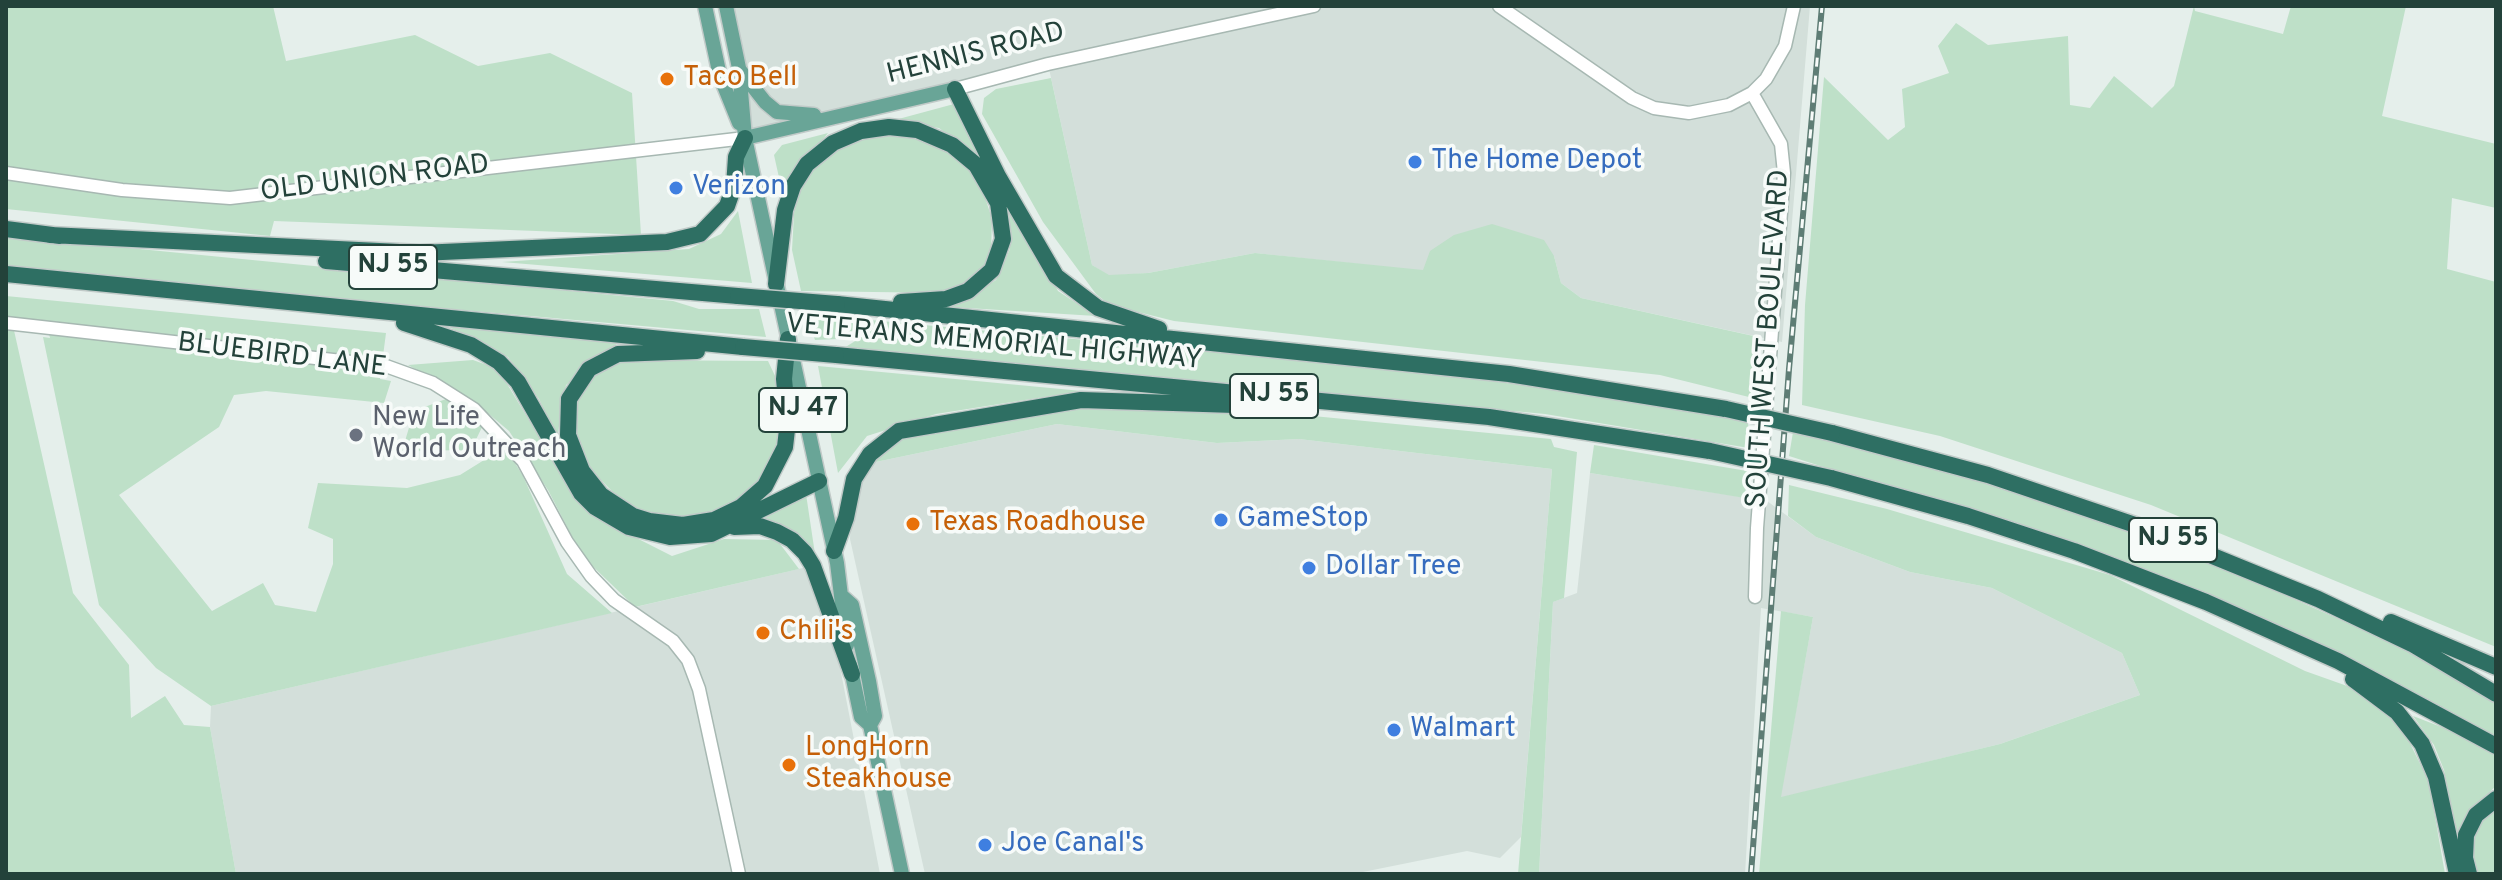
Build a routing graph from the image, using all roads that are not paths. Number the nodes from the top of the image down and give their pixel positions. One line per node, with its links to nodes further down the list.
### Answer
1 (705, 6): 10 (main road, NJ 47)
2 (1314, 6): 7 (street, HENNIS ROAD)
3 (1499, 6): 8 (street)
4 (1794, 6): 8 (street)
5 (728, 8): 6 (main road, NJ 47)
6 (739, 68): 9 (main road); 10 (main road, NJ 47)
7 (955, 89): 9 (main road, HENNIS ROAD); 21 (highway)
8 (1752, 93): 27 (street, SOUTH WEST BOULEVARD)
9 (853, 111): 10 (main road, HENNIS ROAD)
10 (745, 138): 11 (street, OLD UNION ROAD); 13 (highway); 15 (main road, NJ 47)
11 (6, 173)
12 (6, 229): 13 (highway, VETERANS MEMORIAL HIGHWAY / NJ 55)
13 (50, 235): 16 (highway, VETERANS MEMORIAL HIGHWAY / NJ 55, bridge)
14 (6, 274): 17 (highway, VETERANS MEMORIAL HIGHWAY / NJ 55)
15 (776, 284): 16 (highway); 19 (main road, NJ 47)
16 (837, 304): 21 (highway, VETERANS MEMORIAL HIGHWAY / NJ 55)
17 (344, 309): 20 (highway, VETERANS MEMORIAL HIGHWAY / NJ 55); 24 (highway)
18 (6, 323): 37 (street, BLUEBIRD LANE)
19 (788, 339): 20 (highway); 23 (main road, NJ 47)
20 (743, 347): 22 (highway, VETERANS MEMORIAL HIGHWAY / NJ 55, bridge)
21 (1347, 356): 28 (highway, VETERANS MEMORIAL HIGHWAY / NJ 55, bridge)
22 (1449, 413): 25 (highway); 29 (highway, VETERANS MEMORIAL HIGHWAY / NJ 55, bridge)
23 (819, 481): 24 (highway); 25 (main road, NJ 47)
24 (728, 528): 31 (highway)
25 (834, 551): 26 (main road, NJ 47)
26 (843, 597): 31 (main road, NJ 47); 33 (main road, NJ 47)
27 (1755, 597)
28 (2318, 599): 30 (highway); 32 (highway, VETERANS MEMORIAL HIGHWAY / NJ 55)
29 (2273, 631): 34 (highway, VETERANS MEMORIAL HIGHWAY / NJ 55); 38 (highway)
30 (2496, 667)
31 (852, 674): 33 (main road, NJ 47)
32 (2496, 694)
33 (870, 725): 36 (main road, NJ 47)
34 (2496, 746)
35 (2496, 799): 39 (highway)
36 (901, 872)
37 (739, 874)
38 (2457, 874)
39 (2469, 874)

